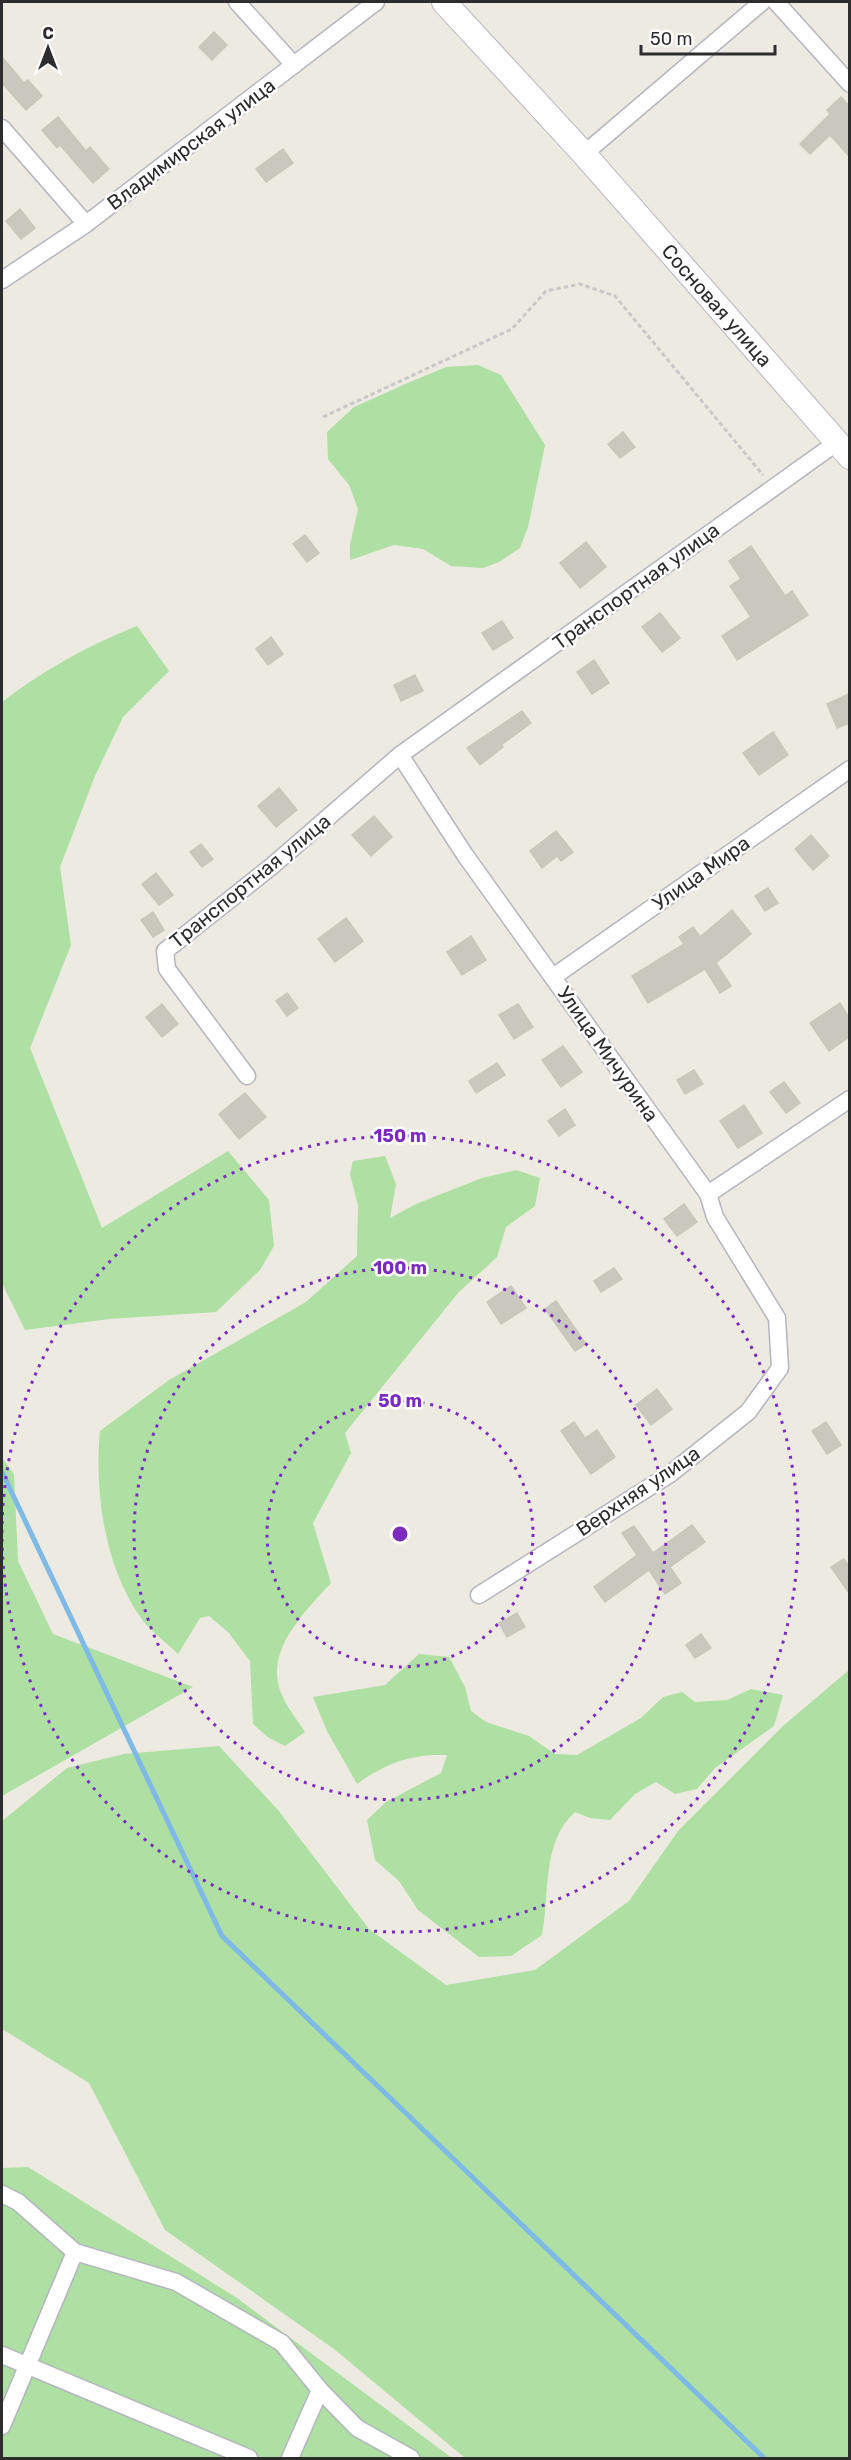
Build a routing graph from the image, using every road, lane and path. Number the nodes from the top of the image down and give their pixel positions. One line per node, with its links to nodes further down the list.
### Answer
1 (237, 2): 6 (street)
2 (376, 2): 6 (street, Владимирская улица)
3 (444, 2): 9 (street, Сосновая улица)
4 (762, 2): 9 (street)
5 (777, 2): 7 (street)
6 (294, 65): 10 (street, Владимирская улица)
7 (849, 84)
8 (2, 128): 10 (street)
9 (584, 154): 13 (street, Сосновая улица)
10 (86, 224): 11 (street, Владимирская улица)
11 (2, 280)
12 (323, 417): 14 (path)
13 (843, 450): 14 (street, Транспортная улица)
14 (774, 488): 15 (street, Транспортная улица)
15 (400, 755): 17 (street, Улица Мичурина); 18 (street, Транспортная улица)
16 (849, 770): 17 (street, Улица Мира)
17 (553, 977): 20 (street, Улица Мичурина)
18 (247, 1076)
19 (849, 1099): 20 (street)
20 (708, 1194): 21 (street, Улица Мичурина)
21 (780, 1368): 22 (street, Верхняя улица)
22 (479, 1595)
23 (2, 2194): 24 (street)
24 (75, 2252): 26 (street); 27 (street)
25 (2, 2355): 26 (street)
26 (27, 2365): 28 (street); 29 (street)
27 (320, 2390): 30 (street); 31 (street)
28 (2, 2426)
29 (249, 2458)
30 (290, 2458)
31 (411, 2458)

